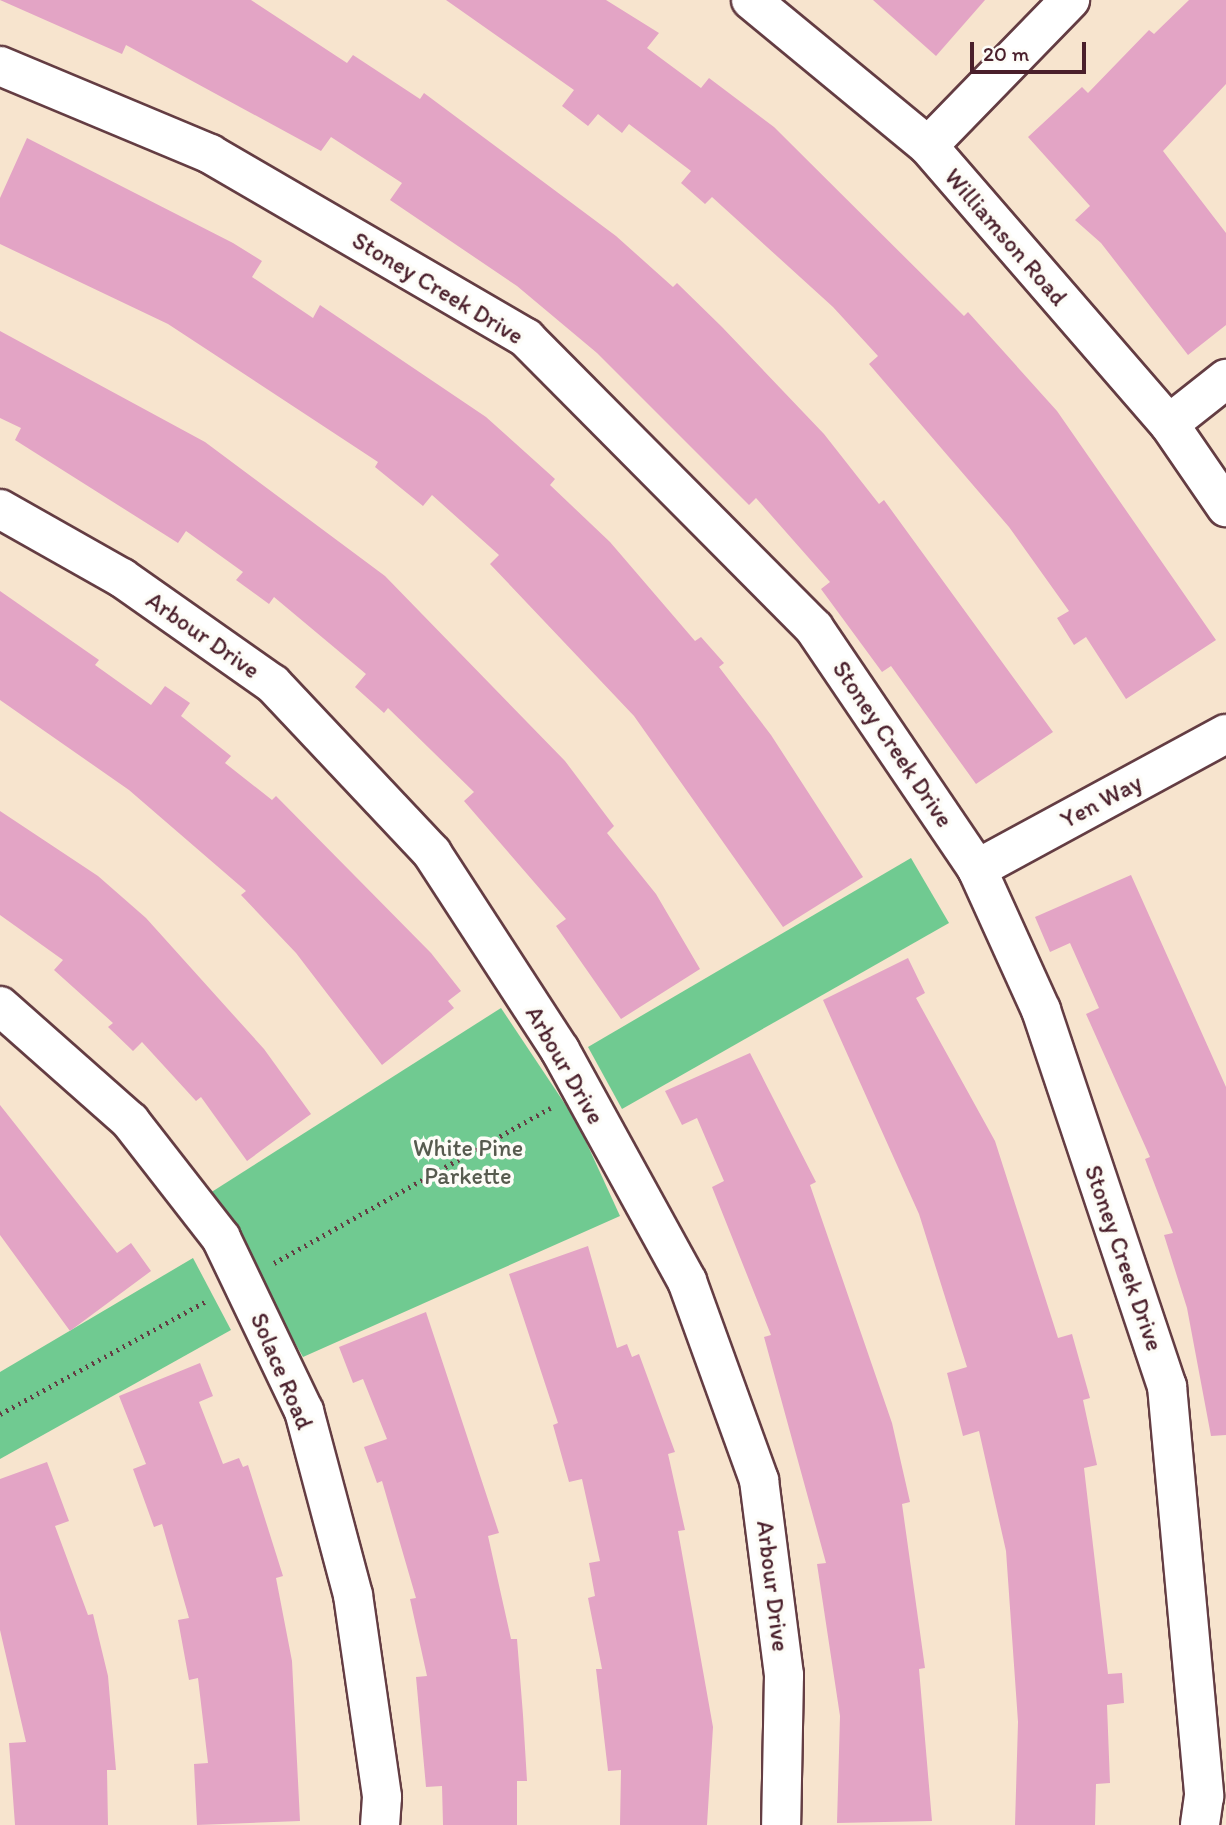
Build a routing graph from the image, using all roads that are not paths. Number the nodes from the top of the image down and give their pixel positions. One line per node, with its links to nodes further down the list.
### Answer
1 (751, 0): 4 (street, Williamson Road)
2 (1070, 0): 4 (street)
3 (0, 66): 10 (street, Stoney Creek Drive)
4 (928, 146): 6 (street, Williamson Road)
5 (1226, 379): 6 (street)
6 (1168, 424): 7 (street, Williamson Road)
7 (1226, 507)
8 (0, 509): 13 (street, Arbour Drive)
9 (1226, 734): 10 (street, Yen Way)
10 (977, 869): 14 (street, Stoney Creek Drive)
11 (0, 1006): 12 (street, Solace Road)
12 (380, 1825)
13 (781, 1825)
14 (1200, 1825)

